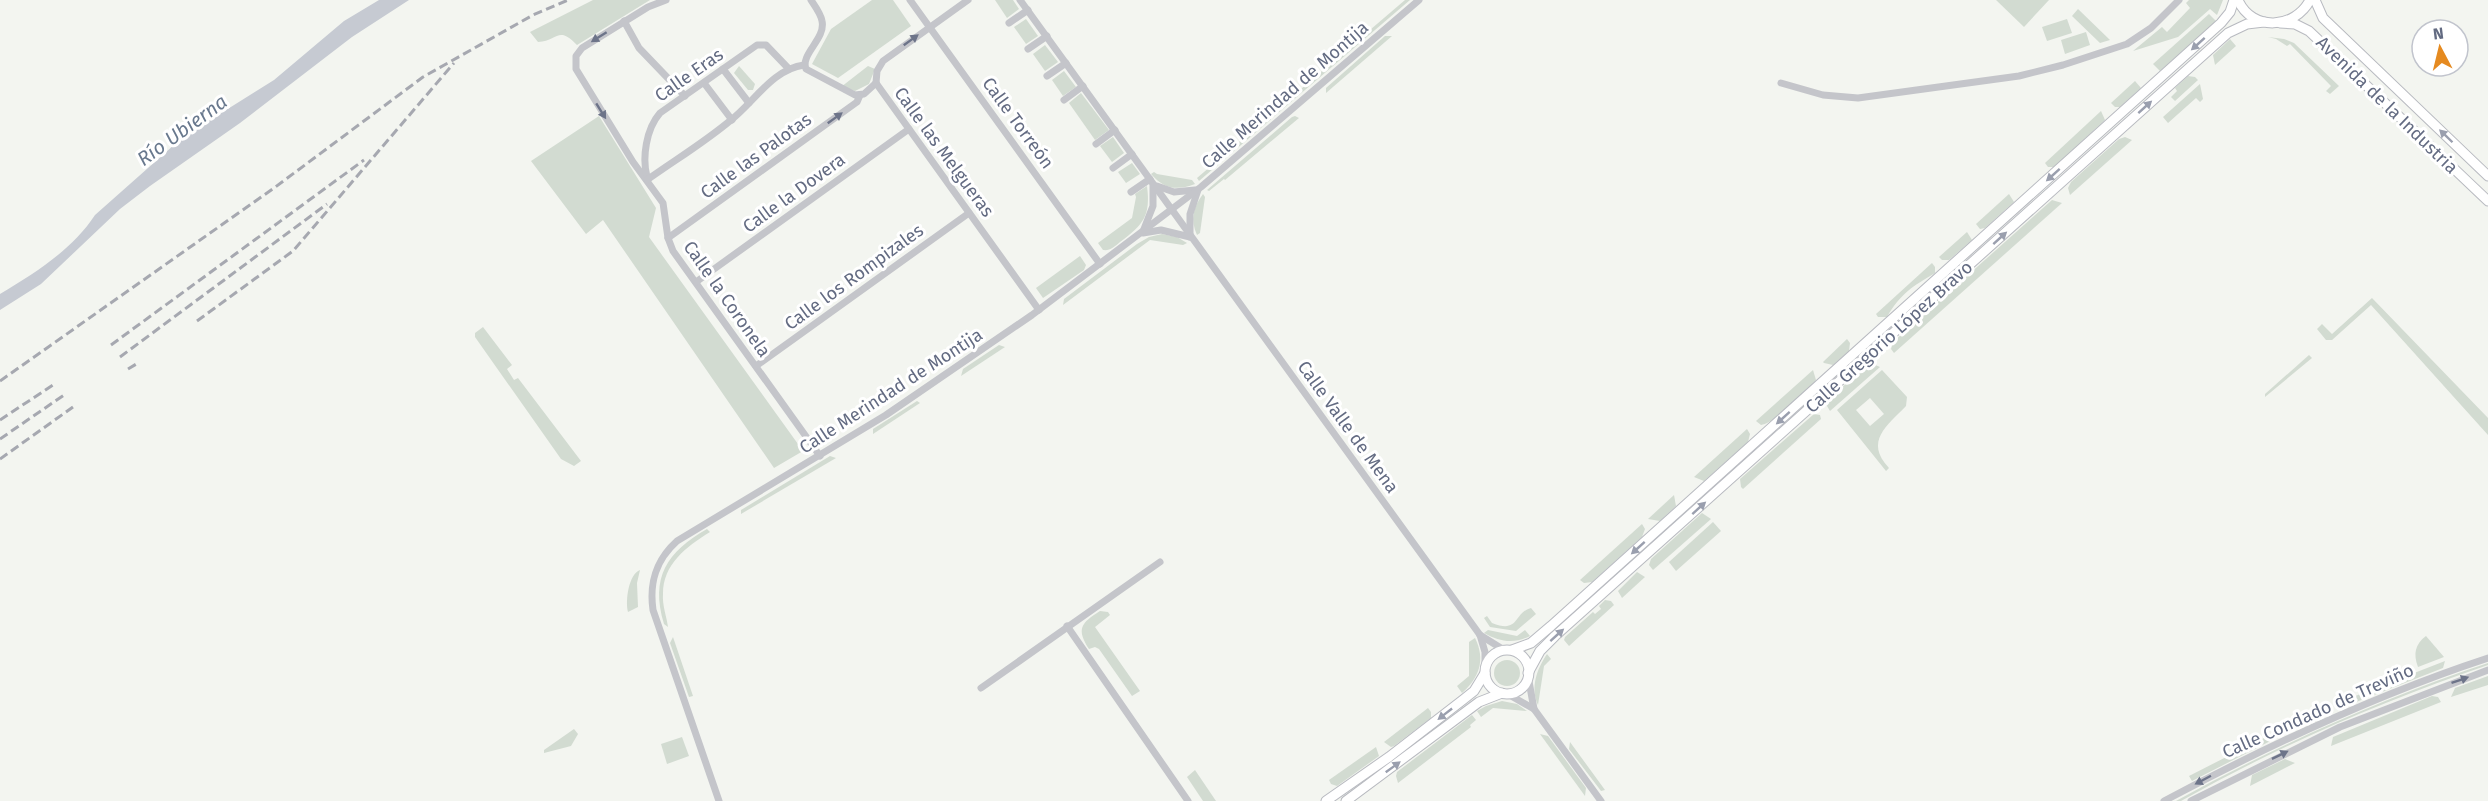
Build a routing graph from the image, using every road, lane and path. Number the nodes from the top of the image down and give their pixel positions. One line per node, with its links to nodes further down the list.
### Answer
1 (666, 0): 12 (street)
2 (811, 0): 20 (street)
3 (910, 0): 16 (street, Calle Torreón)
4 (968, 0): 16 (street)
5 (1020, 0): 11 (street, Calle Valle de Mena)
6 (1419, 0): 41 (street, Calle Merindad de Montija)
7 (2179, 0): 26 (street)
8 (2236, 0): 13 (main road); 57 (main road, Calle Gregorio López Bravo, one-way to 57)
9 (2310, 0): 15 (main road)
10 (2315, 0): 38 (main road, Avenida de la Industria, one-way to 10)
11 (1028, 10): 14 (street); 17 (street, Calle Valle de Mena)
12 (624, 21): 29 (street); 39 (street, Calle la Coronela, one-way to 39)
13 (2264, 22): 15 (main road, Calle Gregorio López Bravo); 61 (main road, Calle Gregorio López Bravo, one-way to 13)
14 (1009, 23)
15 (2280, 23): 43 (main road, Avenida de la Industria)
16 (930, 27): 25 (street, one-way to 16); 49 (street, Calle Torreón)
17 (1047, 36): 18 (street); 19 (street, Calle Valle de Mena)
18 (1028, 49)
19 (1066, 63): 23 (street); 27 (street, Calle Valle de Mena)
20 (804, 65): 22 (street); 28 (street)
21 (723, 69): 22 (street, Calle Eras); 24 (street, Calle Eras); 31 (street)
22 (789, 69): 31 (street)
23 (1047, 76)
24 (704, 82): 29 (street, Calle Eras); 32 (street)
25 (876, 83): 28 (street, Calle las Melgueras); 33 (street, Calle las Melgueras)
26 (1781, 83)
27 (1083, 86): 30 (street); 34 (street, Calle Valle de Mena)
28 (860, 95): 48 (street, Calle las Palotas, one-way to 28)
29 (685, 96): 39 (street, Calle Eras)
30 (1064, 100)
31 (749, 103): 32 (street)
32 (732, 120): 39 (street)
33 (909, 129): 45 (street, Calle las Melgueras); 50 (street, Calle la Dovera)
34 (1115, 130): 35 (street); 36 (street, Calle Valle de Mena)
35 (1096, 144)
36 (1132, 154): 37 (street); 40 (street, Calle Valle de Mena)
37 (1113, 168)
38 (2488, 176)
39 (647, 180): 48 (street, Calle la Coronela)
40 (1151, 181): 41 (street); 42 (street); 44 (street, Calle Valle de Mena); 46 (street)
41 (1199, 189): 44 (street, Calle Merindad de Montija); 47 (street, Calle Merindad de Montija)
42 (1131, 192)
43 (2488, 201)
44 (1171, 211): 46 (street, Calle Merindad de Montija); 47 (street, Calle Valle de Mena)
45 (969, 213): 51 (street, Calle las Melgueras); 52 (street, Calle los Rompizales)
46 (1142, 233): 47 (street); 49 (street, Calle Merindad de Montija)
47 (1190, 237): 56 (street, Calle Valle de Mena)
48 (668, 238): 50 (street, Calle la Coronela)
49 (1100, 264): 51 (street, Calle Merindad de Montija)
50 (696, 282): 52 (street, Calle la Coronela)
51 (1039, 310): 53 (street, Calle Merindad de Montija)
52 (756, 366): 53 (street, Calle la Coronela)
53 (820, 456): 65 (street, Calle Merindad de Montija)
54 (1160, 562): 55 (street)
55 (1067, 626): 62 (street); 66 (street)
56 (1480, 635): 57 (street, Calle Valle de Mena); 59 (street, Calle Valle de Mena)
57 (1508, 650): 59 (main road); 61 (main road)
58 (2488, 658): 70 (street, Calle Condado de Treviño, one-way to 70)
59 (1485, 670): 63 (main road); 67 (main road, one-way to 67)
60 (2488, 670): 71 (street, Calle Condado de Treviño, one-way to 60)
61 (1528, 674): 63 (main road); 64 (street)
62 (981, 688)
63 (1504, 693): 64 (street); 68 (main road, one-way to 63)
64 (1534, 709): 69 (street)
65 (719, 801)
66 (1188, 801)
67 (1326, 801)
68 (1346, 801)
69 (1601, 801)
70 (2164, 801)
71 (2191, 801)

